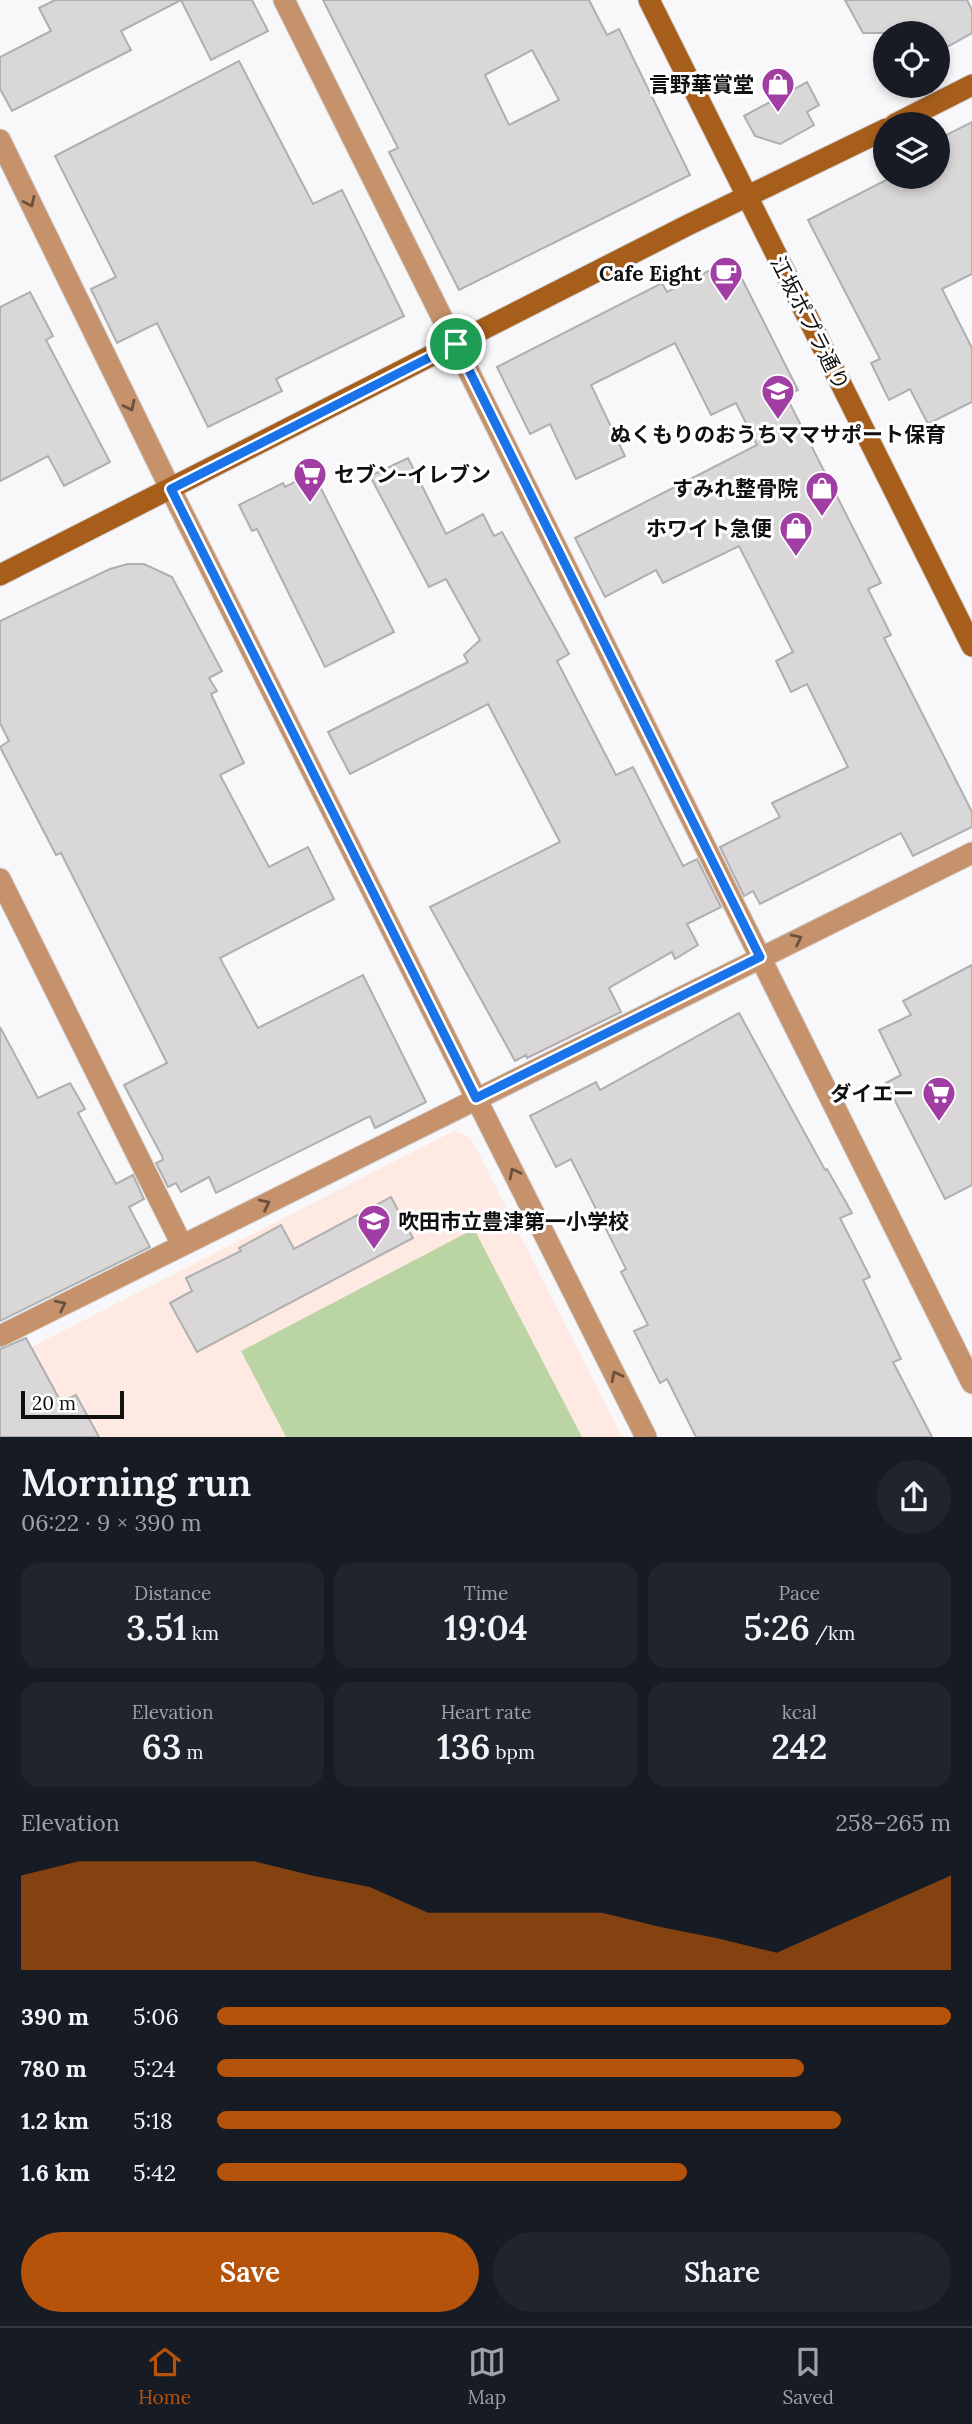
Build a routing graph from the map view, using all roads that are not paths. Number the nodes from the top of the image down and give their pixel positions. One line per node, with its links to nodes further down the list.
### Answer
1 (284, 0): 8 (street)
2 (649, 0): 7 (street, 江坂ポプラ通り)
3 (972, 85): 4 (street)
4 (919, 112)
5 (873, 135): 7 (street)
6 (0, 140): 9 (street, one-way to 9)
7 (747, 197): 8 (street); 11 (street, 江坂ポプラ通り)
8 (456, 344): 9 (street); 14 (street)
9 (171, 489): 10 (street); 15 (street)
10 (0, 575)
11 (972, 646)
12 (972, 853): 14 (street, one-way to 12)
13 (0, 879): 16 (street)
14 (760, 957): 15 (street); 18 (street)
15 (476, 1098): 16 (street, one-way to 15); 19 (street, one-way to 15)
16 (182, 1245): 17 (street, one-way to 16)
17 (0, 1336)
18 (972, 1382)
19 (646, 1437)

